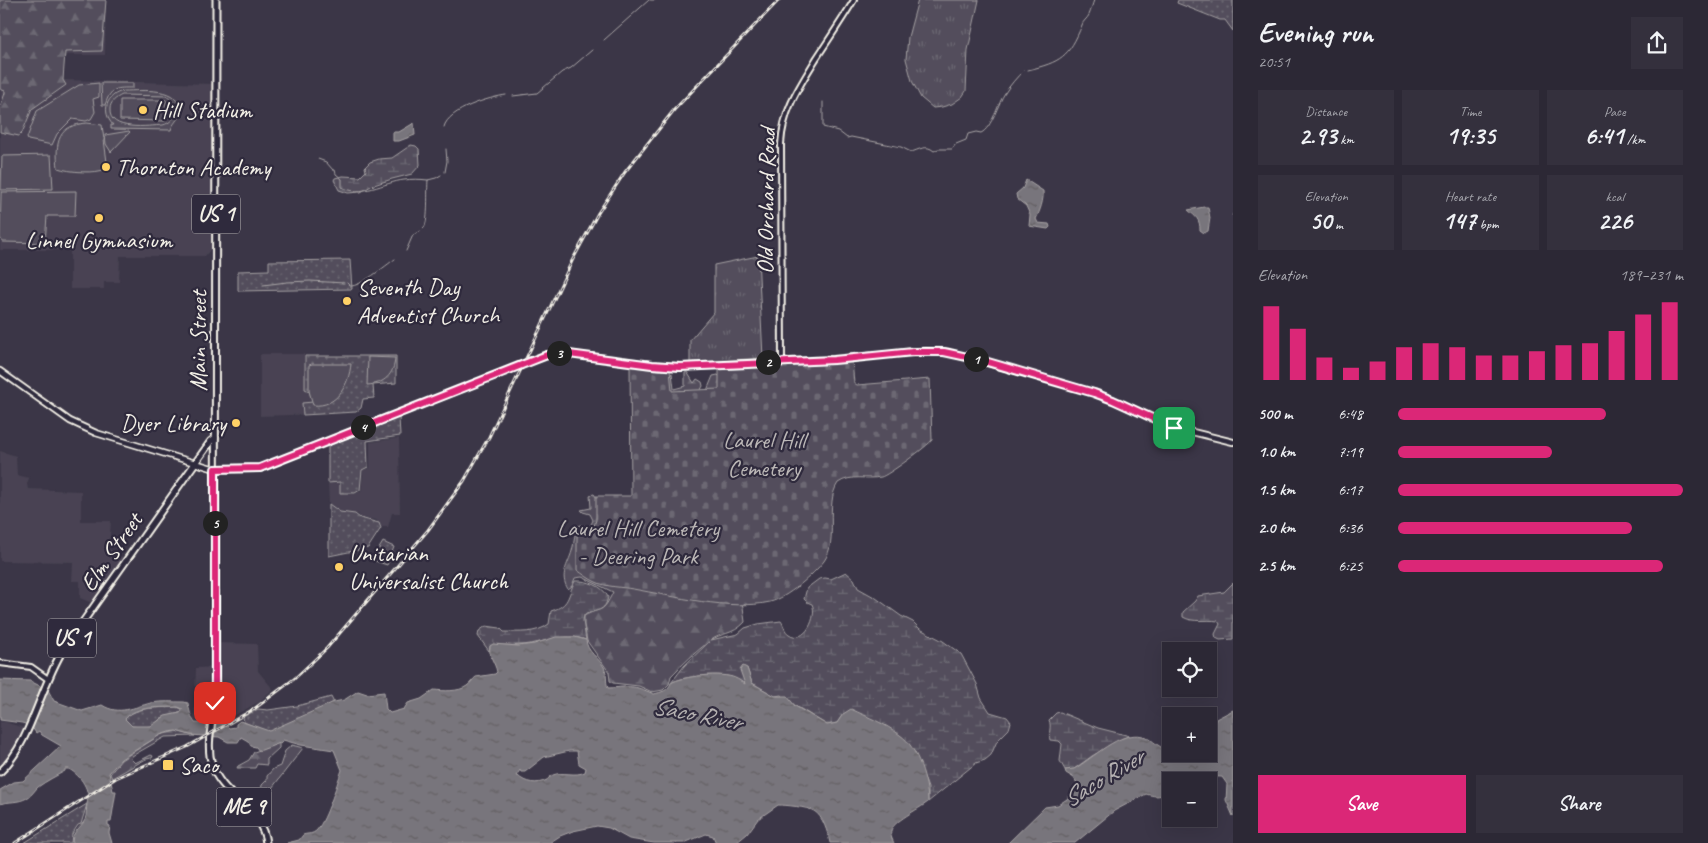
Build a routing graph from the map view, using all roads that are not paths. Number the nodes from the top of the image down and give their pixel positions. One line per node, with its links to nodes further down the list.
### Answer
1 (216, 0): 5 (main road, Main Street / US 1)
2 (854, 0): 3 (street, Old Orchard Road)
3 (782, 362): 6 (main road); 9 (main road)
4 (0, 371): 8 (main road)
5 (215, 438): 7 (main road, Main Street / US 1); 8 (main road, Elm Street / US 1)
6 (1233, 442)
7 (215, 448): 8 (main road, Elm Street / US 1); 9 (main road, Main Street)
8 (197, 461): 9 (main road); 11 (main road, Elm Street / US 1)
9 (215, 469): 13 (main road, Main Street / ME 9)
10 (0, 663): 11 (street)
11 (48, 678): 12 (main road, Elm Street / US 1)
12 (0, 772)
13 (266, 843)

